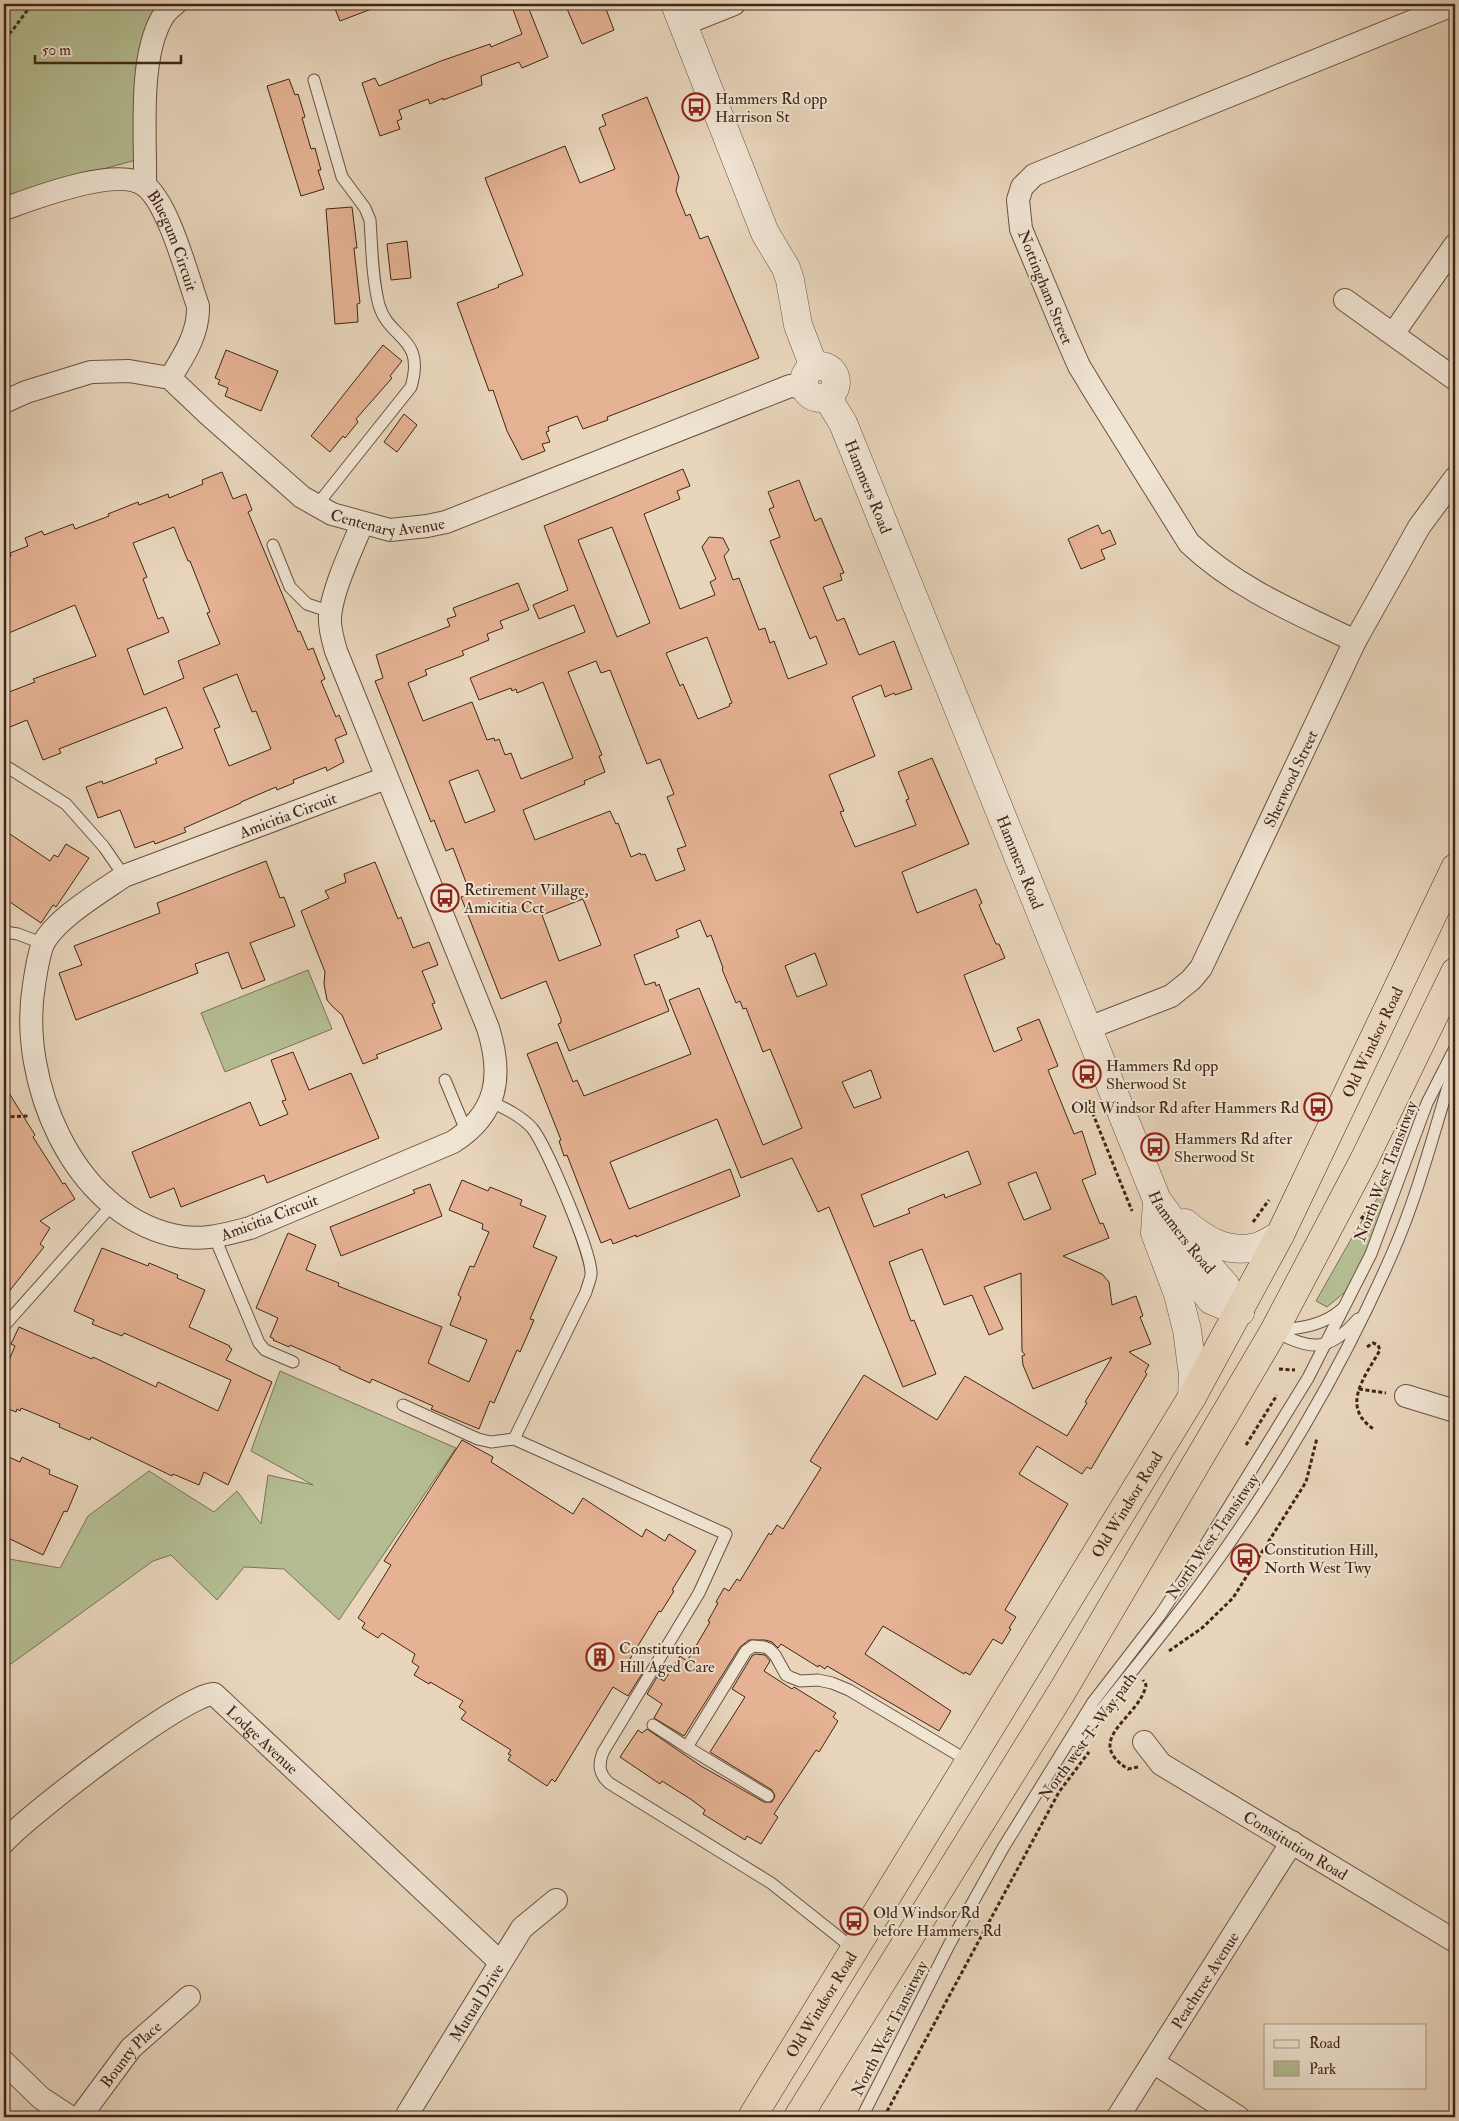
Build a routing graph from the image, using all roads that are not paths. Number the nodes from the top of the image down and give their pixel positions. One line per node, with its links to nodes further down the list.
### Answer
1 (174, 4): 6 (street)
2 (734, 4): 4 (street)
3 (1455, 4): 20 (street, Nottingham Street)
4 (679, 14): 13 (street, Hammers Road)
5 (314, 80): 16 (lane)
6 (145, 185): 7 (street, Bluegum Circuit); 11 (street, Bluegum Circuit)
7 (4, 209)
8 (1455, 245): 10 (street)
9 (1345, 300): 10 (street)
10 (1393, 334): 12 (street)
11 (170, 378): 14 (street); 16 (street, Centenary Avenue)
12 (1455, 379)
13 (815, 383): 17 (street, Centenary Avenue); 28 (street, Hammers Road)
14 (4, 402)
15 (1455, 478): 20 (street, Sherwood Street)
16 (317, 505): 17 (street, Centenary Avenue)
17 (362, 524): 19 (street, Amicitia Circuit)
18 (273, 545): 19 (lane)
19 (331, 612): 22 (street, Amicitia Circuit)
20 (1355, 641): 28 (street, Sherwood Street)
21 (4, 765): 24 (lane)
22 (386, 778): 24 (street, Amicitia Circuit); 32 (street, Amicitia Circuit)
23 (1455, 868): 36 (highway, Old Windsor Road)
24 (124, 876): 26 (street, Amicitia Circuit)
25 (4, 932): 26 (lane)
26 (44, 944): 35 (street, Amicitia Circuit)
27 (1455, 972): 42 (highway)
28 (1086, 1029): 34 (street, Hammers Road)
29 (1455, 1048): 39 (lane, North West Transitway)
30 (1455, 1064): 38 (lane, North West Transitway)
31 (445, 1080): 33 (lane)
32 (490, 1102): 33 (street, Amicitia Circuit); 49 (lane)
33 (467, 1133): 37 (street, Amicitia Circuit)
34 (1157, 1200): 36 (street); 40 (street, Hammers Road); 46 (street)
35 (112, 1205): 37 (street, Amicitia Circuit); 41 (lane)
36 (1280, 1236): 40 (highway, Old Windsor Road)
37 (215, 1238): 44 (lane)
38 (1372, 1299): 43 (lane, North West Transitway); 54 (lane, North West Transitway)
39 (1346, 1306): 42 (lane); 43 (lane, North West Transitway)
40 (1240, 1312): 42 (highway); 46 (highway, Old Windsor Road)
41 (4, 1326)
42 (1274, 1331): 43 (lane); 69 (highway)
43 (1326, 1344): 54 (lane, North West Transitway)
44 (292, 1362)
45 (1406, 1396): 48 (street)
46 (1192, 1397): 53 (highway, Old Windsor Road)
47 (403, 1405): 49 (lane)
48 (1455, 1411)
49 (514, 1439): 60 (lane)
50 (653, 1725): 52 (lane)
51 (1144, 1742): 57 (street, Constitution Road)
52 (687, 1747): 53 (lane); 55 (lane)
53 (970, 1762): 60 (highway, Old Windsor Road)
54 (1050, 1773): 70 (lane, North West Transitway)
55 (768, 1796)
56 (4, 1842): 61 (street, Lodge Avenue)
57 (1292, 1842): 59 (street, Constitution Road); 64 (street, Peachtree Avenue)
58 (556, 1900): 61 (street, Mutual Drive)
59 (1455, 1941)
60 (855, 1950): 68 (highway, Old Windsor Road)
61 (500, 1962): 65 (street, Mutual Drive)
62 (189, 1997): 67 (street, Bounty Place)
63 (4, 2062): 66 (street)
64 (1153, 2062): 71 (street, Peachtree Avenue); 72 (street)
65 (408, 2113)
66 (70, 2117)
67 (80, 2117)
68 (752, 2117)
69 (798, 2117)
70 (862, 2117)
71 (1118, 2117)
72 (1238, 2117)

